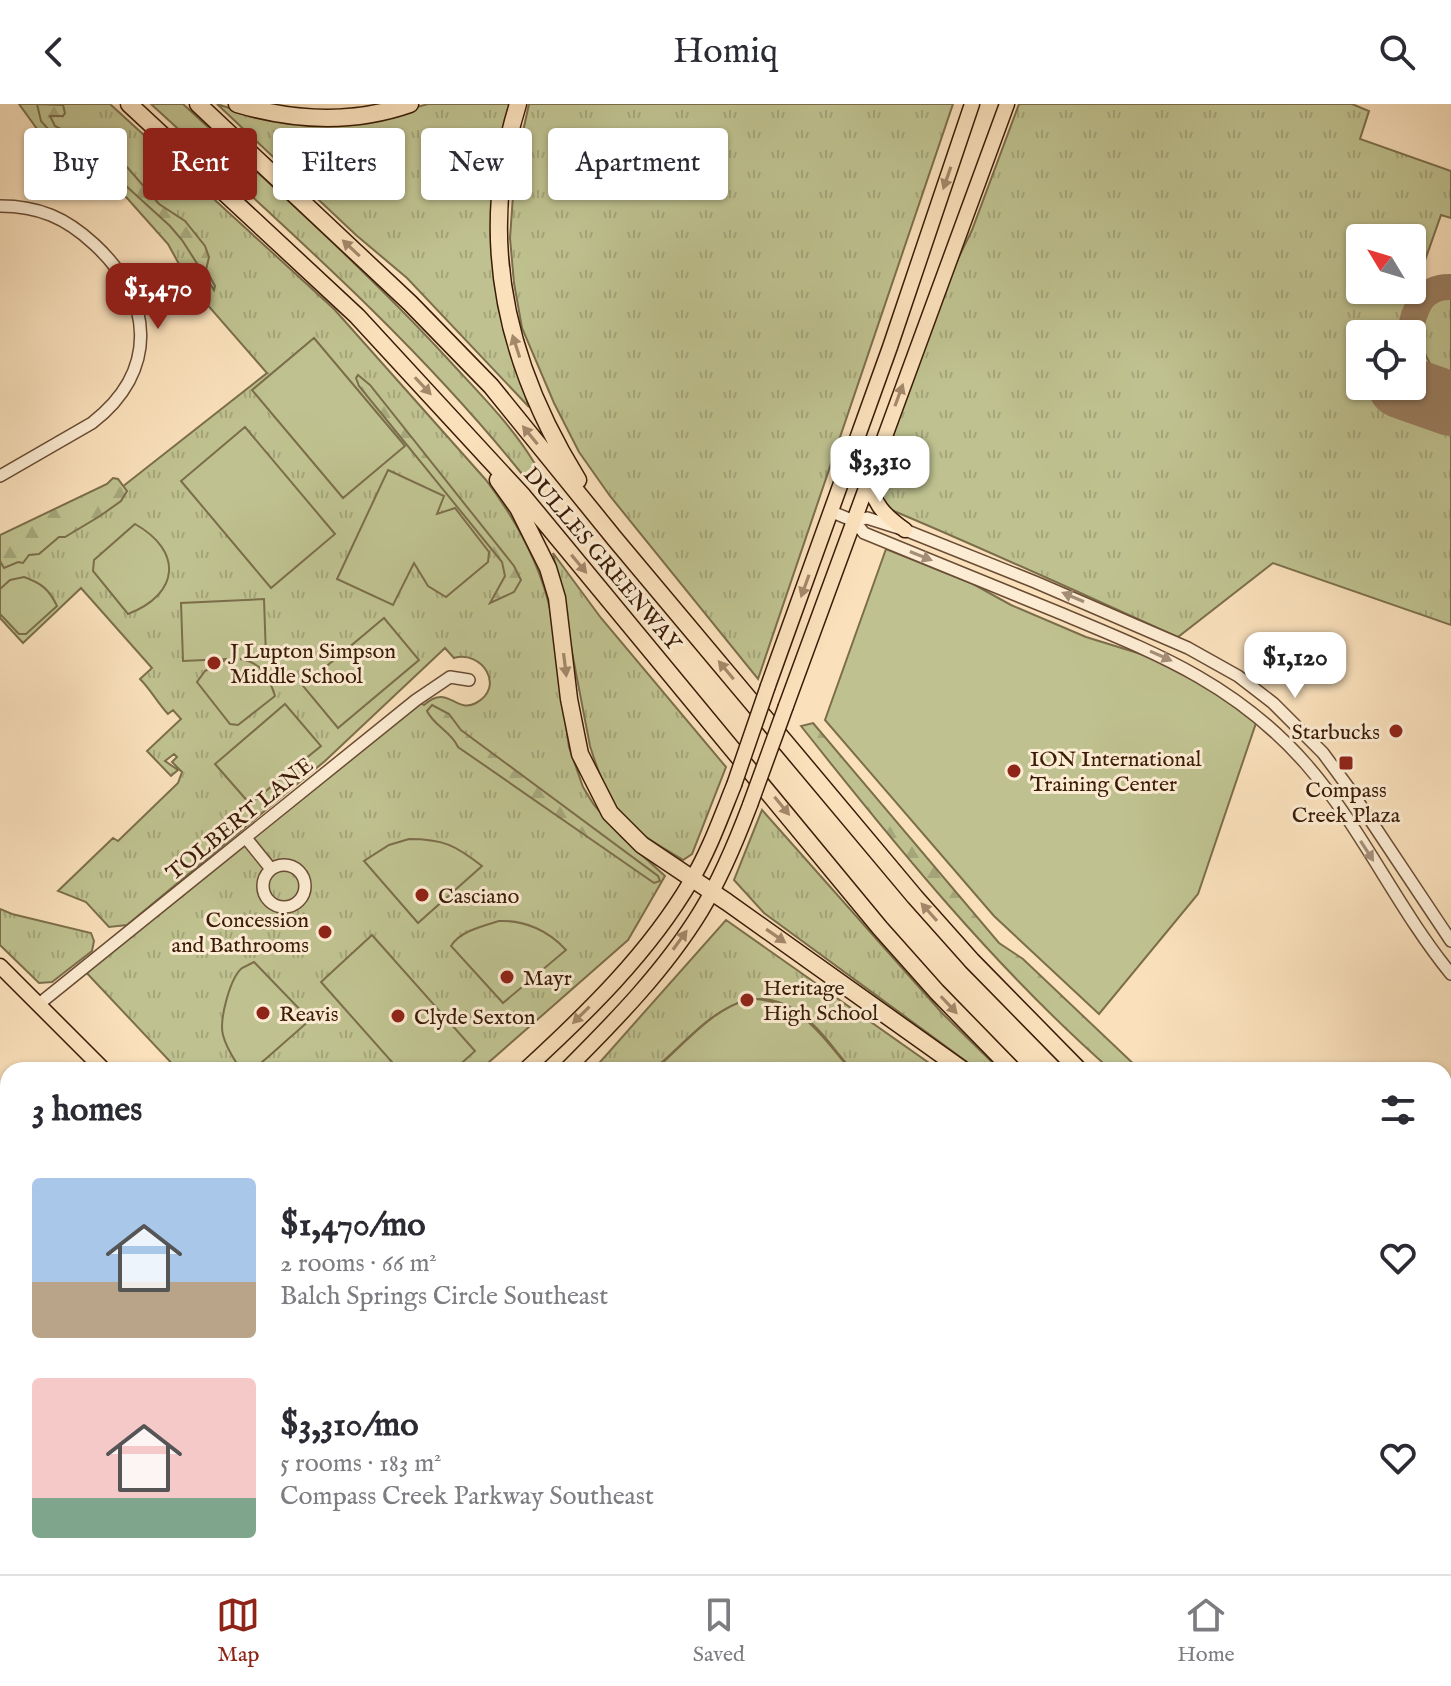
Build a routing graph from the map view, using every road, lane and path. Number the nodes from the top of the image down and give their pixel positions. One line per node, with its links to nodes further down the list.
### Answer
1 (129, 104): 9 (highway, DULLES GREENWAY, one-way to 9)
2 (198, 104): 15 (highway, DULLES GREENWAY, one-way to 2)
3 (237, 104): 4 (highway)
4 (410, 104)
5 (518, 104): 15 (highway, one-way to 5)
6 (972, 104): 12 (main road, one-way to 12)
7 (1007, 104): 11 (main road, one-way to 7)
8 (0, 206): 10 (street)
9 (455, 420): 19 (highway, one-way to 19); 29 (highway, DULLES GREENWAY, one-way to 29)
10 (0, 476)
11 (869, 478): 13 (main road); 14 (main road)
12 (832, 512): 13 (street); 19 (main road, one-way to 19, bridge)
13 (854, 521): 14 (street); 20 (main road, bridge); 23 (street, one-way to 23)
14 (905, 530): 21 (street, one-way to 14)
15 (615, 539): 30 (highway, DULLES GREENWAY, one-way to 15)
16 (469, 680): 17 (street, TOLBERT LANE)
17 (246, 838): 18 (street); 24 (street, TOLBERT LANE)
18 (271, 869)
19 (692, 879): 20 (highway); 26 (main road, one-way to 26)
20 (712, 892): 27 (main road, one-way to 20); 28 (highway, one-way to 28)
21 (1451, 941)
22 (0, 966): 24 (main road)
23 (1451, 974)
24 (39, 1004): 25 (main road)
25 (96, 1062)
26 (533, 1062)
27 (574, 1062)
28 (952, 1062)
29 (1005, 1062)
30 (1071, 1062)

